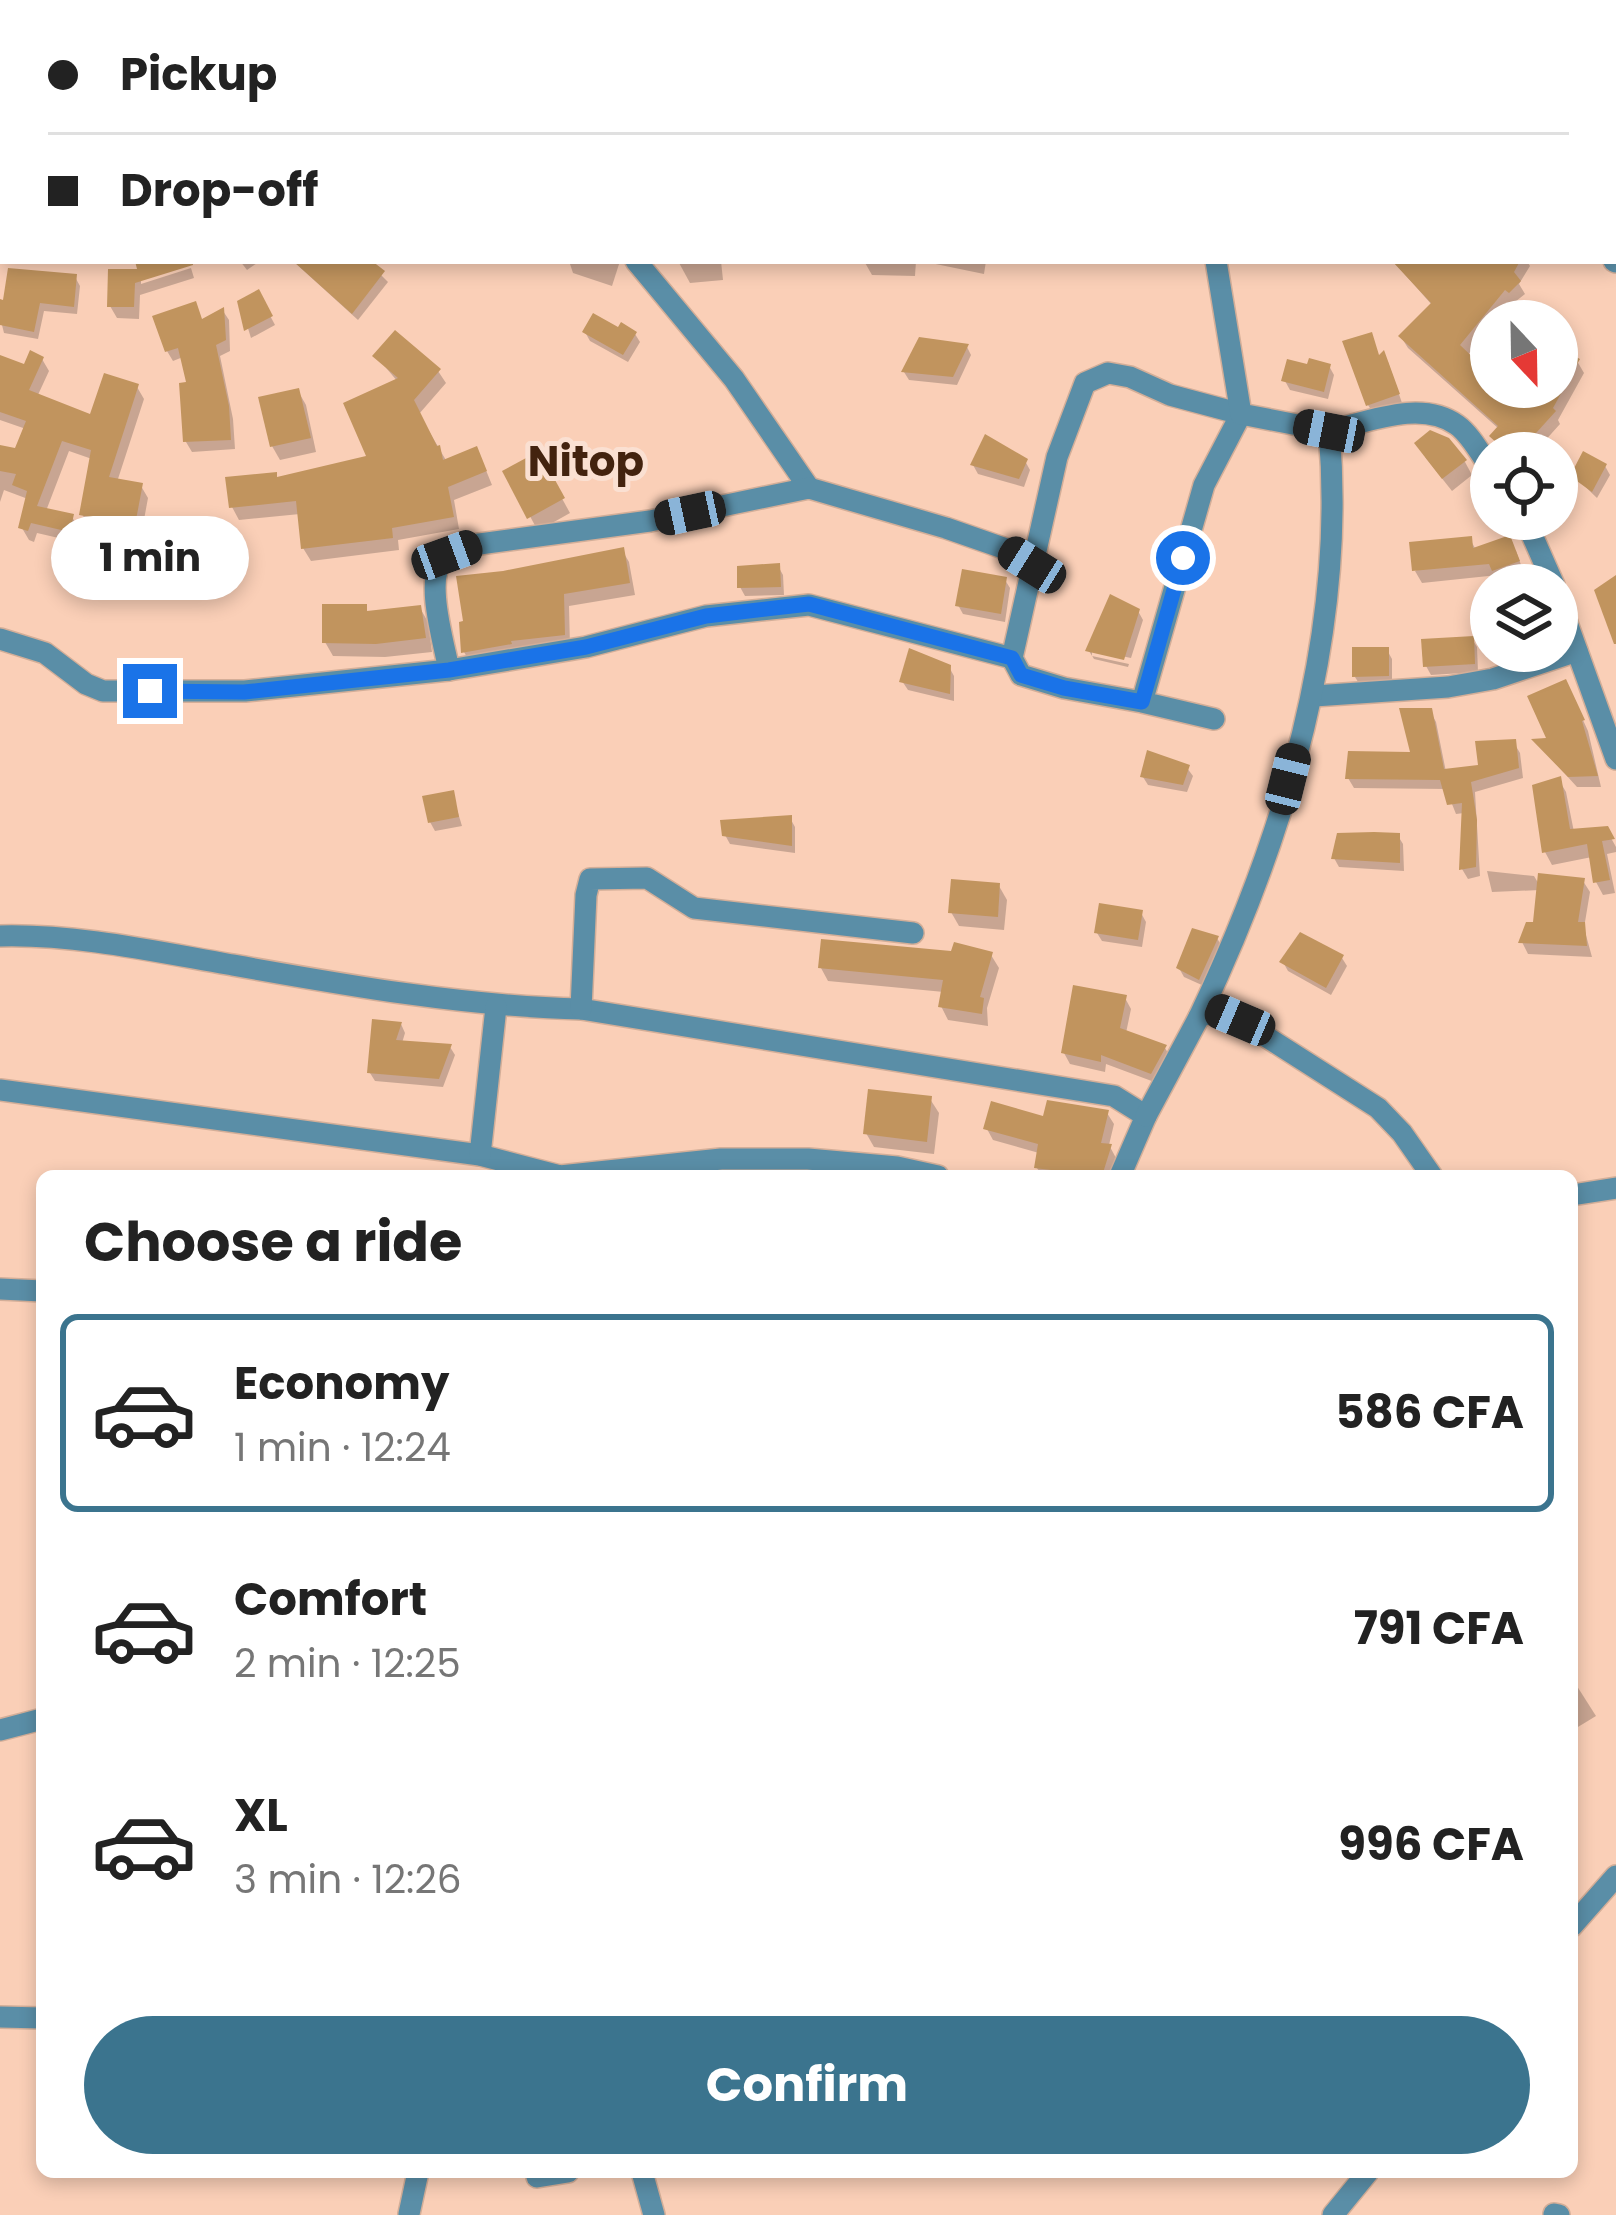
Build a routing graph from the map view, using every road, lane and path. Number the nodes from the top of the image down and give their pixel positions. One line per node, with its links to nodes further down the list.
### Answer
1 (638, 264): 6 (street)
2 (1216, 264): 3 (street)
3 (1240, 414): 4 (street); 7 (street); 14 (street)
4 (1329, 431): 5 (street); 13 (street)
5 (1470, 440)
6 (808, 488): 7 (street); 11 (street)
7 (1032, 565): 10 (street)
8 (0, 639): 11 (street)
9 (1578, 654): 16 (street)
10 (1012, 658): 11 (street); 14 (street)
11 (449, 670)
12 (1514, 672): 13 (street)
13 (1314, 696): 21 (street)
14 (1142, 702): 15 (street)
15 (1214, 719)
16 (1616, 759)
17 (913, 934): 20 (street)
18 (0, 936): 19 (street)
19 (496, 1007): 20 (street); 24 (street)
20 (581, 1010): 23 (street)
21 (1199, 1017): 23 (street); 29 (street)
22 (0, 1090): 24 (street)
23 (1146, 1116): 28 (street)
24 (480, 1155): 25 (street)
25 (537, 1170)
26 (617, 1170): 27 (street)
27 (908, 1170)
28 (1123, 1170)
29 (1428, 1170)
30 (1616, 1188): 31 (street)
31 (1578, 1194)
32 (0, 1289): 33 (street)
33 (36, 1291)
34 (36, 1721): 35 (street)
35 (0, 1730)
36 (1616, 1876): 37 (street)
37 (1578, 1919)
38 (0, 2017): 39 (street)
39 (36, 2018)
40 (417, 2178): 43 (street)
41 (644, 2178): 44 (street)
42 (1363, 2178): 45 (street)
43 (409, 2214)
44 (654, 2215)
45 (1333, 2215)

